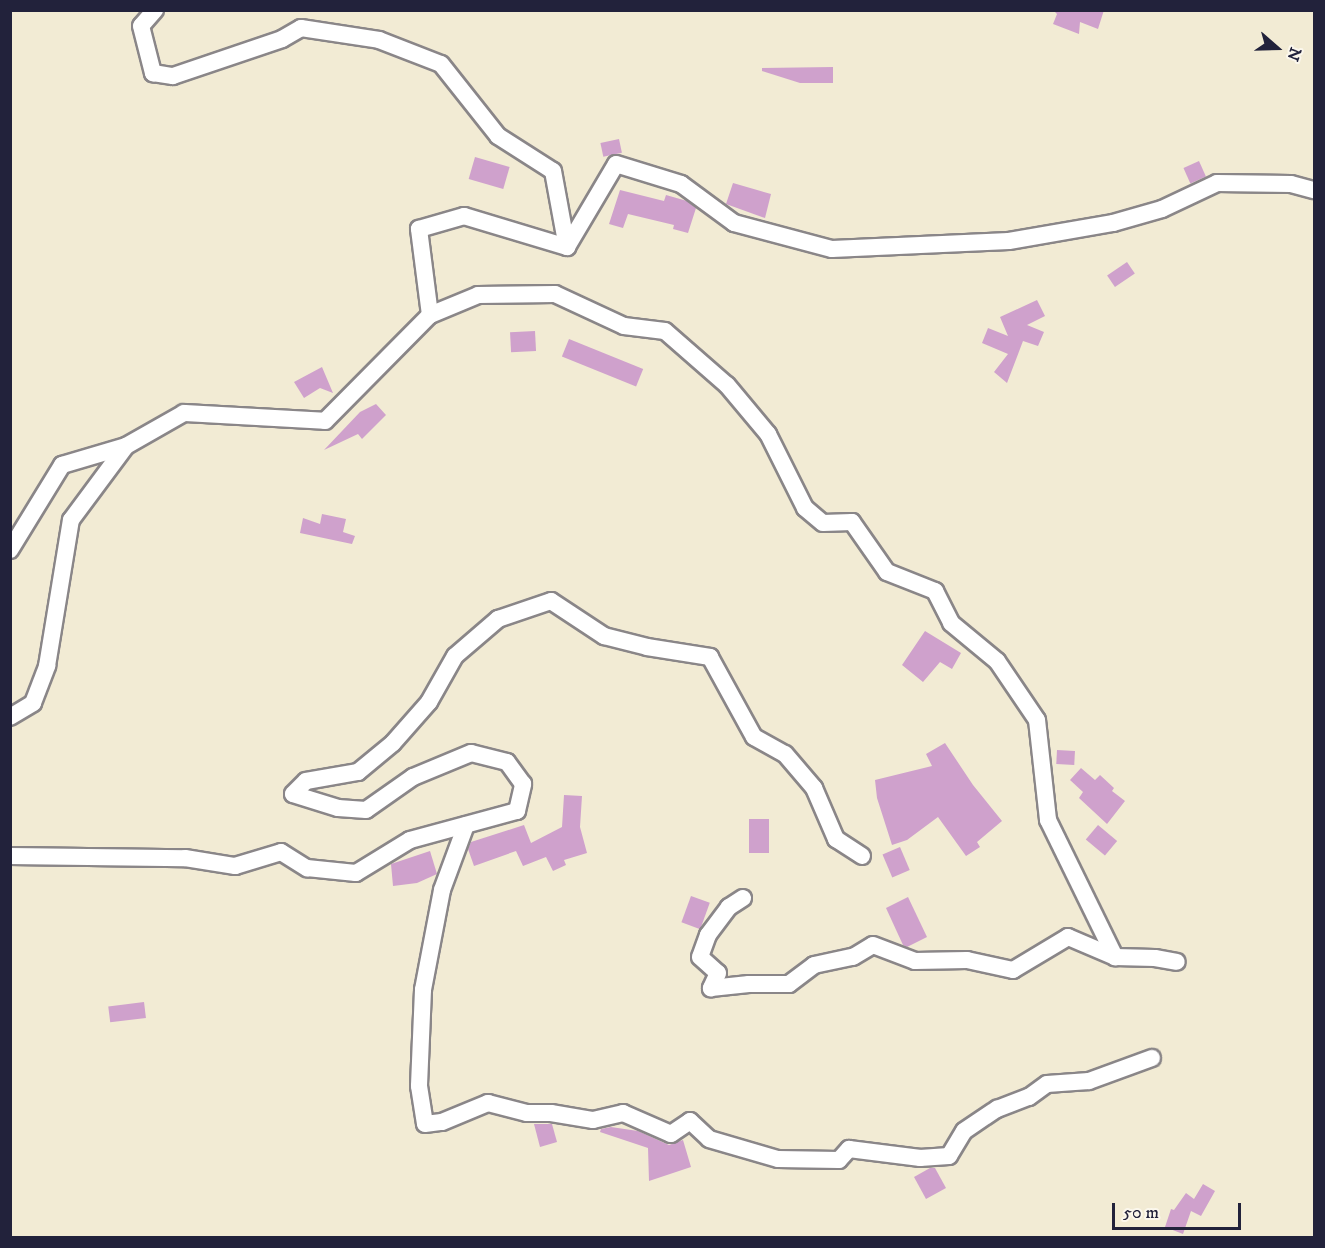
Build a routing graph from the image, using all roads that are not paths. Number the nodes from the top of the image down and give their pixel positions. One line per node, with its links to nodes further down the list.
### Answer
1 (155, 10): 3 (street)
2 (1314, 190): 3 (street)
3 (567, 246): 4 (street)
4 (430, 315): 5 (street); 12 (street)
5 (126, 446): 6 (street); 7 (street)
6 (10, 550)
7 (10, 717)
8 (466, 825): 9 (street); 10 (street); 14 (street)
9 (10, 856)
10 (862, 856)
11 (743, 898): 12 (street)
12 (1115, 957): 13 (street)
13 (1177, 962)
14 (1152, 1058)

